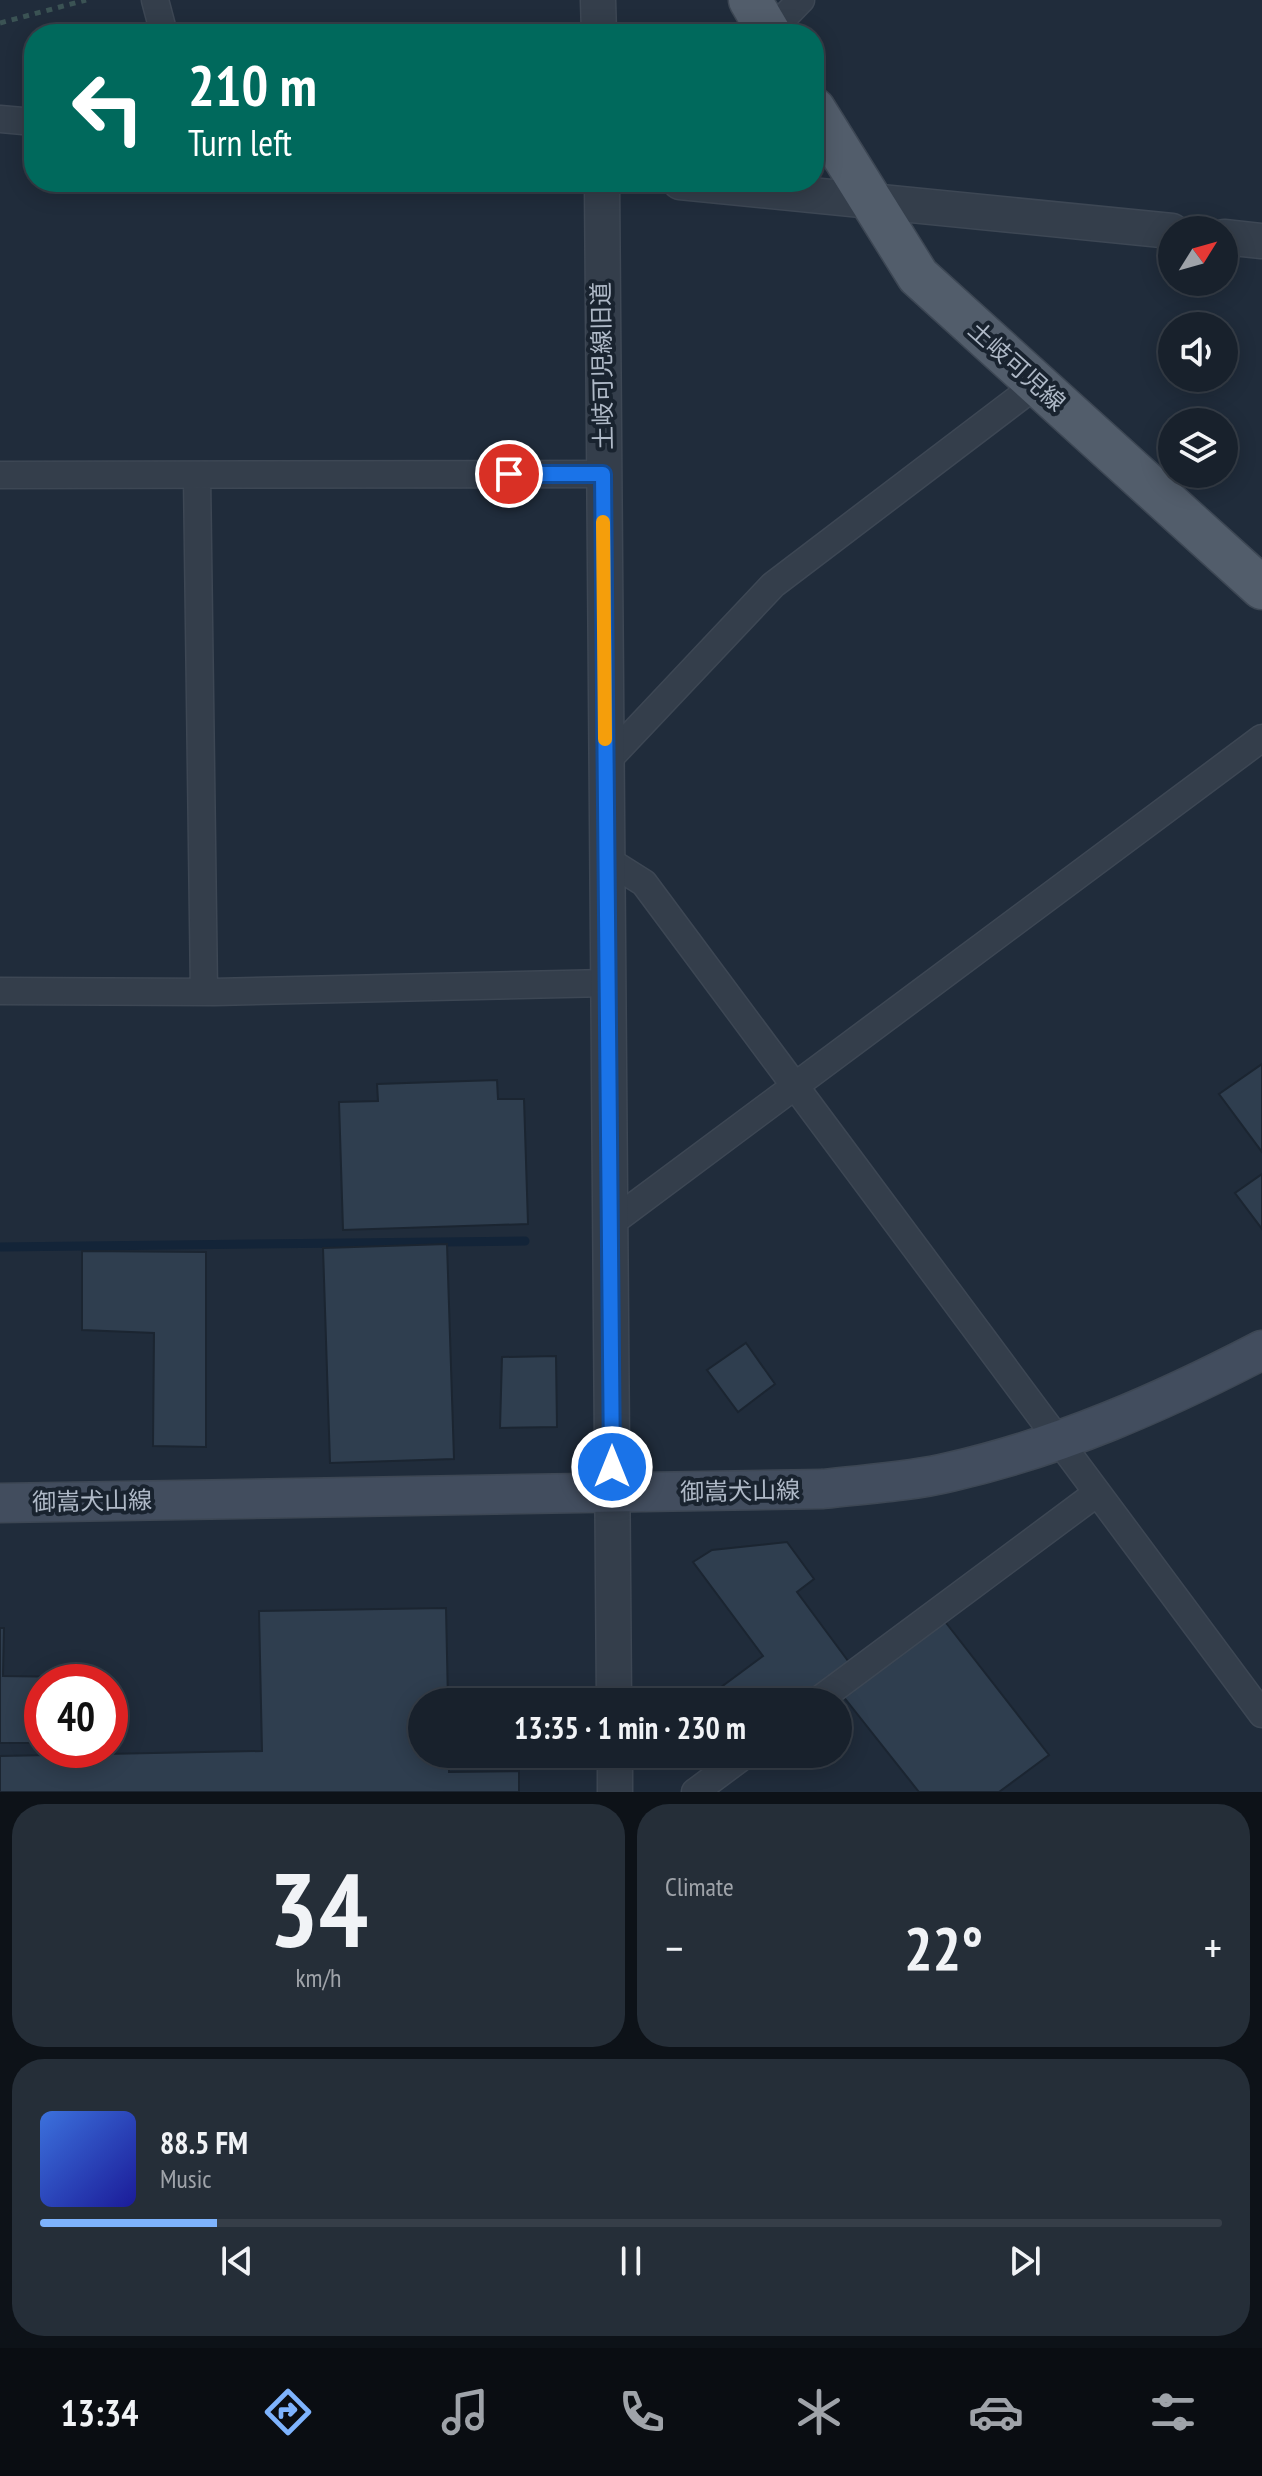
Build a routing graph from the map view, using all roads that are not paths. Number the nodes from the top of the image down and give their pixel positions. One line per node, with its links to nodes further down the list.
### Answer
1 (155, 0): 5 (street)
2 (598, 0): 6 (street)
3 (801, 0): 4 (street)
4 (763, 22)
5 (161, 24)
6 (599, 24)
7 (0, 119): 8 (street)
8 (24, 121)
9 (824, 126): 12 (main road, 土岐可児線)
10 (602, 192): 17 (street, 土岐可児線旧道)
11 (784, 192): 12 (street)
12 (868, 200): 13 (street); 16 (main road, 土岐可児線)
13 (1158, 230)
14 (1238, 238): 15 (street)
15 (1262, 241)
16 (1036, 385): 20 (main road, 土岐可児線); 22 (street)
17 (603, 474): 19 (street); 22 (street, 土岐可児線旧道)
18 (0, 475): 19 (street)
19 (197, 475): 26 (street)
20 (1262, 588)
21 (1262, 738): 27 (street)
22 (605, 763): 23 (street, 土岐可児線旧道)
23 (606, 859): 24 (street, 土岐可児線旧道); 27 (street)
24 (608, 983): 26 (street); 28 (street, 土岐可児線旧道)
25 (0, 991): 26 (street)
26 (204, 992)
27 (795, 1085): 28 (street); 30 (street)
28 (611, 1223): 31 (street, 土岐可児線旧道)
29 (1262, 1350): 30 (main road, 御嵩犬山線)
30 (1062, 1441): 31 (main road, 御嵩犬山線); 32 (street)
31 (613, 1493): 33 (main road, 御嵩犬山線); 34 (street, 土岐可児線旧道)
32 (1097, 1493): 35 (street); 36 (street)
33 (0, 1503)
34 (614, 1688)
35 (835, 1688)
36 (1262, 1714)
37 (615, 1768): 39 (street)
38 (727, 1768): 40 (street)
39 (615, 1792)
40 (695, 1792)

